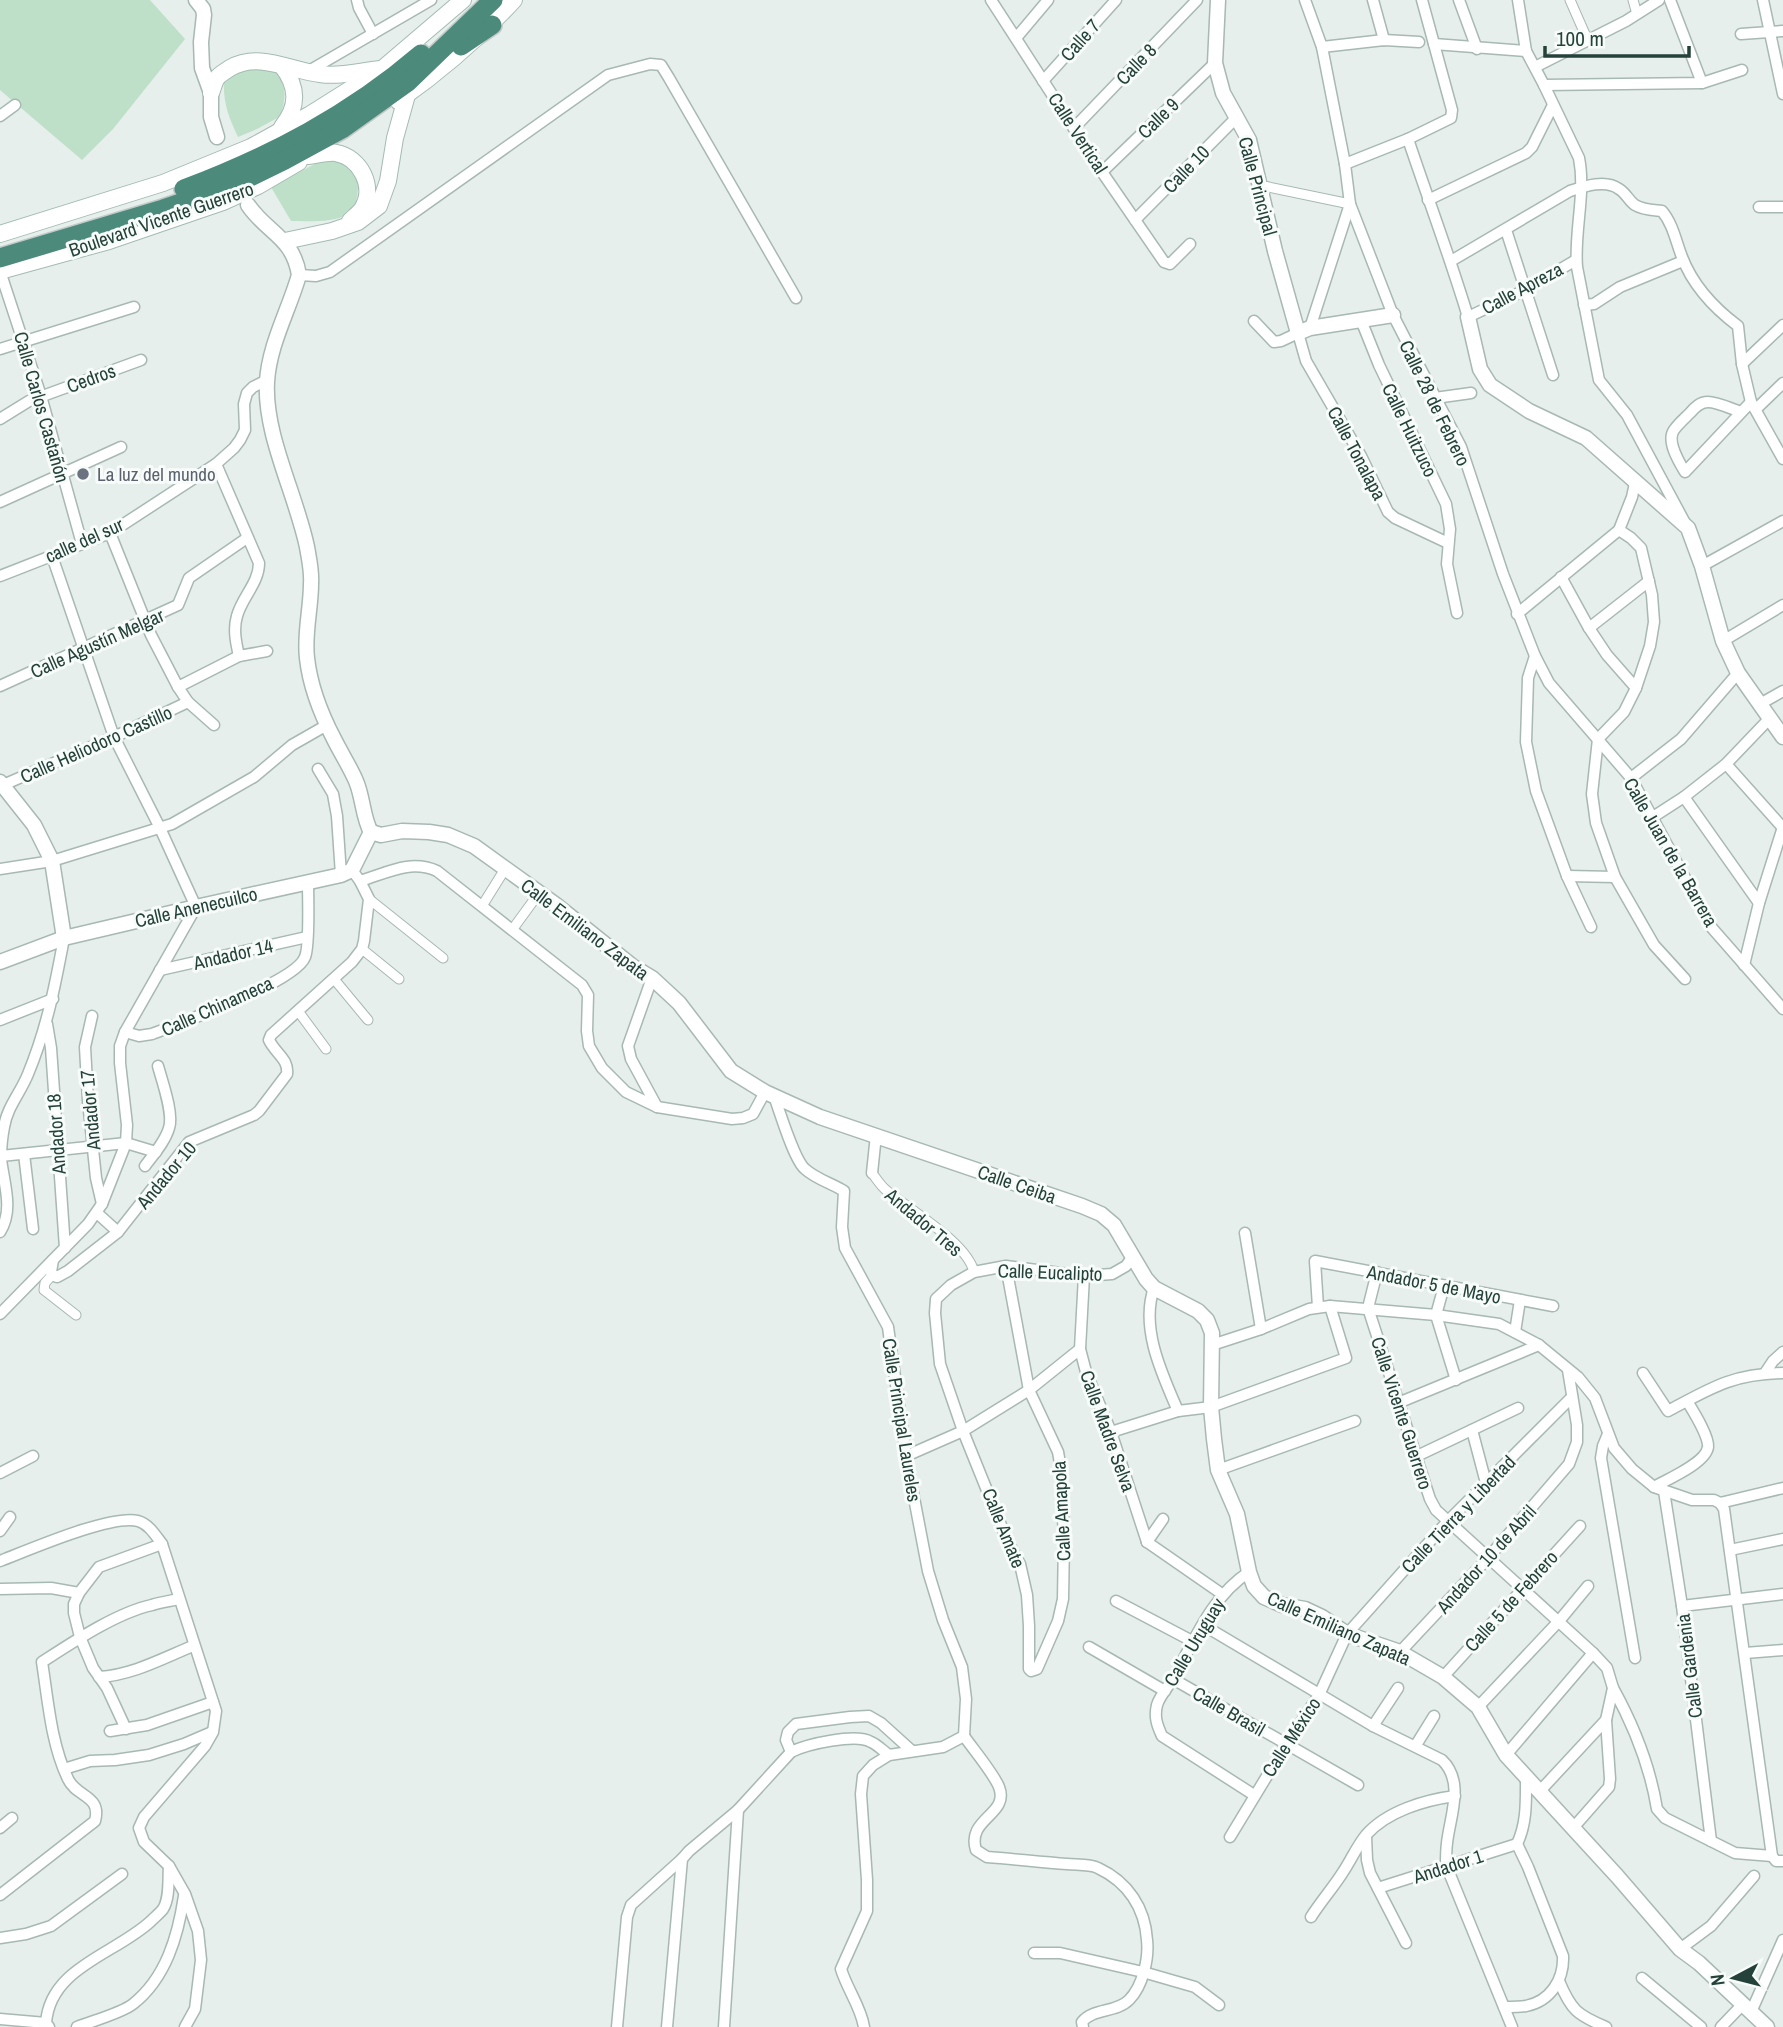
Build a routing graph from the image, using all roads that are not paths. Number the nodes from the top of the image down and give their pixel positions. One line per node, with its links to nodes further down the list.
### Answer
1 (196, 0): 47 (street)
2 (357, 0): 27 (street)
3 (431, 0): 27 (street)
4 (463, 0): 40 (main road, Boulevard Vicente Guerrero)
5 (477, 0): 73 (highway, Boulevard Vicente Guerrero)
6 (494, 0): 46 (highway, Boulevard Vicente Guerrero)
7 (514, 0): 24 (main road)
8 (991, 0): 29 (street, Calle Vertical)
9 (1048, 0): 29 (street)
10 (1116, 0): 43 (street, Calle 7)
11 (1197, 0): 53 (street, Calle 8)
12 (1218, 0): 37 (street, Calle Principal)
13 (1305, 0): 34 (street)
14 (1373, 0): 30 (street)
15 (1422, 0): 33 (street)
16 (1459, 0): 35 (street)
17 (1518, 0): 36 (street)
18 (1570, 0): 31 (street)
19 (1633, 0): 23 (street)
20 (1659, 0): 23 (street)
21 (1670, 0): 44 (street)
22 (1763, 0): 26 (street)
23 (1637, 14): 31 (street)
24 (492, 25): 46 (highway)
25 (1783, 31): 26 (street)
26 (1770, 32): 28 (street); 48 (street)
27 (373, 34): 42 (street)
28 (1741, 34)
29 (1016, 38): 43 (street, Calle Vertical)
30 (1384, 40): 32 (street); 34 (street)
31 (1588, 41): 39 (street)
32 (1419, 42)
33 (1434, 44): 35 (street); 56 (street)
34 (1322, 47): 58 (street, Calle 28 de Febrero)
35 (1478, 48): 36 (street)
36 (1525, 51): 39 (street)
37 (1214, 63): 52 (street, Calle Principal); 59 (street, Calle 9)
38 (282, 66): 42 (main road); 47 (main road); 54 (main road)
39 (1535, 67): 45 (street)
40 (382, 69): 42 (main road); 54 (main road, Boulevard Vicente Guerrero)
41 (1742, 69): 44 (street)
42 (307, 72)
43 (1043, 81): 53 (street, Calle Vertical)
44 (1702, 83): 45 (street)
45 (1544, 85): 49 (street)
46 (408, 88): 57 (main road, Boulevard Vicente Guerrero); 68 (main road); 74 (highway, Boulevard Vicente Guerrero)
47 (211, 93): 55 (street)
48 (1783, 94)
49 (1553, 104): 61 (street); 62 (street)
50 (15, 105): 51 (street)
51 (0, 116)
52 (1236, 118): 60 (street, Calle Principal); 67 (street, Calle 10)
53 (1074, 128): 59 (street, Calle Vertical)
54 (276, 133): 70 (main road, Boulevard Vicente Guerrero)
55 (217, 137)
56 (1408, 139): 58 (street); 62 (street)
57 (309, 156): 68 (main road); 78 (main road, Boulevard Vicente Guerrero)
58 (1345, 164): 63 (street, Calle 28 de Febrero)
59 (1102, 172): 67 (street, Calle Vertical)
60 (1259, 185): 63 (street); 89 (street, Calle Principal)
61 (1581, 187): 69 (street); 75 (street); 77 (street)
62 (1428, 200): 76 (street)
63 (1350, 204): 84 (street, Calle 28 de Febrero); 89 (street)
64 (248, 205): 71 (street)
65 (1783, 206): 66 (street)
66 (1759, 207)
67 (1135, 220): 72 (street, Calle Vertical)
68 (343, 228): 71 (main road)
69 (1506, 230): 76 (street); 80 (street)
70 (0, 234)
71 (285, 242): 79 (street)
72 (1190, 244)
73 (0, 246)
74 (0, 258)
75 (1576, 260): 80 (street, Calle Apreza); 82 (street)
76 (1451, 261): 85 (street)
77 (1683, 261): 82 (street); 93 (street)
78 (0, 271): 90 (street, Calle Carlos Castañón)
79 (299, 275): 81 (street); 95 (street)
80 (1525, 290): 85 (street, Calle Apreza); 94 (street)
81 (796, 298)
82 (1584, 305): 110 (street)
83 (134, 307): 90 (street)
84 (1393, 315): 86 (street); 99 (street, Calle 28 de Febrero)
85 (1468, 317): 107 (street)
86 (1361, 320): 89 (street); 114 (street, Calle Huitzuco)
87 (1254, 321): 89 (street)
88 (1783, 325): 93 (street)
89 (1304, 331): 114 (street, Calle Tonalapa)
90 (23, 342): 91 (street); 98 (street, Calle Carlos Castañón)
91 (0, 349)
92 (141, 360): 98 (street, Cedros)
93 (1742, 364): 100 (street)
94 (1553, 375)
95 (267, 380): 105 (street, calle del sur); 140 (street)
96 (1783, 383): 100 (street)
97 (1471, 393): 99 (street)
98 (41, 396): 102 (street, Cedros); 106 (street, Calle Carlos Castañón)
99 (1435, 398): 123 (street, Calle 28 de Febrero)
100 (1753, 406): 101 (street); 104 (street)
101 (1741, 412): 101 (street)
102 (0, 419)
103 (121, 447): 106 (street)
104 (1782, 453)
105 (216, 464): 112 (street, calle del sur); 113 (street)
106 (62, 475): 108 (street); 115 (street, Calle Carlos Castañón)
107 (1635, 483): 110 (street); 111 (street)
108 (0, 502)
109 (1783, 521): 117 (street)
110 (1688, 528): 117 (street)
111 (1619, 530): 119 (street); 120 (street)
112 (110, 533): 115 (street, calle del sur); 124 (street)
113 (247, 538): 124 (street, Calle Agustín Melgar); 129 (street)
114 (1448, 543): 122 (street, Calle Huitzuco)
115 (82, 544): 116 (street, calle del sur)
116 (52, 556): 118 (street, calle del sur); 127 (street)
117 (1702, 566): 126 (street)
118 (0, 576)
119 (1561, 577): 123 (street); 125 (street)
120 (1649, 581): 125 (street); 134 (street)
121 (1783, 606): 126 (street)
122 (1457, 613)
123 (1517, 614): 130 (street, Calle 28 de Febrero)
124 (145, 621): 127 (street, Calle Agustín Melgar); 133 (street)
125 (1589, 628): 134 (street)
126 (1723, 641): 131 (street)
127 (85, 649): 132 (street, Calle Agustín Melgar); 141 (street)
128 (267, 651): 129 (street)
129 (239, 656): 133 (street)
130 (1535, 656): 143 (street, Calle 28 de Febrero); 157 (street)
131 (1738, 673): 137 (street); 146 (street)
132 (0, 686)
133 (178, 687): 136 (street)
134 (1636, 688): 143 (street)
135 (1783, 691): 137 (street)
136 (188, 702): 139 (street); 141 (street, Calle Heliodoro Castillo)
137 (1760, 704): 138 (street)
138 (1770, 718): 142 (street); 144 (street)
139 (214, 725)
140 (327, 725): 150 (street); 152 (street)
141 (114, 737): 147 (street, Calle Heliodoro Castillo); 150 (street)
142 (1783, 737)
143 (1598, 738): 146 (street, Calle Juan de la Barrera); 158 (street)
144 (1726, 764): 148 (street); 151 (street)
145 (318, 769): 156 (street)
146 (1631, 778): 149 (street, Calle Juan de la Barrera)
147 (1, 784): 153 (street)
148 (1684, 797): 149 (street); 162 (street)
149 (1653, 817): 172 (street, Calle Juan de la Barrera)
150 (160, 828): 153 (street); 164 (street)
151 (1783, 828): 162 (street)
152 (371, 832): 154 (street, Calle Emiliano Zapata); 156 (street)
153 (52, 861): 155 (street); 168 (street)
154 (505, 869): 160 (street, Calle Emiliano Zapata); 163 (street)
155 (0, 870)
156 (351, 876): 159 (street, Calle Anenecuilco); 161 (street); 163 (street)
157 (1567, 876): 158 (street); 165 (street)
158 (1615, 877): 177 (street)
159 (308, 882): 164 (street, Calle Anenecuilco); 167 (street)
160 (539, 893): 166 (street); 174 (street, Calle Emiliano Zapata)
161 (369, 899): 169 (street); 170 (street)
162 (1759, 903): 172 (street)
163 (482, 906): 166 (street)
164 (196, 907): 168 (street, Calle Anenecuilco); 173 (street)
165 (1591, 928)
166 (512, 930): 189 (street)
167 (306, 937): 173 (street, Andador 14); 185 (street, Calle Chinameca)
168 (64, 938): 171 (street, Calle Anenecuilco); 178 (street)
169 (362, 949): 175 (street); 176 (street)
170 (443, 958)
171 (0, 962)
172 (1744, 965): 179 (street, Calle Juan de la Barrera)
173 (160, 970): 185 (street)
174 (652, 978): 188 (street, Calle Emiliano Zapata); 189 (street)
175 (334, 979): 180 (street); 183 (street)
176 (399, 979)
177 (1685, 979)
178 (53, 999): 182 (street); 184 (street)
179 (1783, 1009)
180 (298, 1012): 186 (street); 201 (street, Andador 10)
181 (92, 1016): 192 (street, Andador 17)
182 (0, 1020)
183 (368, 1020)
184 (47, 1021): 193 (street, Andador 18); 196 (street)
185 (125, 1032): 191 (street)
186 (326, 1049)
187 (158, 1066): 194 (street)
188 (769, 1094): 189 (street); 190 (street, Calle Ceiba); 246 (street, Calle Principal Laureles)
189 (657, 1107)
190 (876, 1135): 198 (street); 205 (street, Calle Ceiba)
191 (126, 1143): 192 (street); 194 (street); 199 (street)
192 (93, 1146): 193 (street); 199 (street, Andador 17)
193 (57, 1150): 195 (street); 204 (street, Andador 18)
194 (156, 1152): 197 (street)
195 (23, 1154): 196 (street); 200 (street)
196 (1, 1156): 202 (street)
197 (145, 1166)
198 (872, 1172): 208 (street, Andador Tres)
199 (99, 1209): 201 (street); 204 (street)
200 (33, 1229)
201 (118, 1232): 210 (street, Andador 10)
202 (0, 1233)
203 (1245, 1233): 222 (street)
204 (65, 1248): 206 (street)
205 (1133, 1256): 211 (street, Calle Eucalipto); 213 (street, Calle Ceiba)
206 (53, 1260): 210 (street); 219 (street)
207 (1006, 1266): 208 (street, Calle Eucalipto); 211 (street, Calle Eucalipto); 233 (street, Calle Amapola)
208 (974, 1272): 241 (street, Calle Eucalipto)
209 (1377, 1272): 212 (street, Andador 5 de Mayo); 217 (street, Andador 5 de Mayo); 218 (street)
210 (52, 1275): 220 (street)
211 (1084, 1276): 226 (street, Calle Madre Selva)
212 (1444, 1286): 214 (street, Andador 5 de Mayo); 221 (street)
213 (1154, 1288): 224 (street, Calle Ceiba); 239 (street)
214 (1520, 1300): 216 (street, Andador 5 de Mayo); 223 (street)
215 (1330, 1306): 217 (street); 218 (street); 237 (street)
216 (1553, 1306)
217 (1318, 1307): 222 (street)
218 (1368, 1308): 221 (street); 236 (street, Calle Vicente Guerrero)
219 (0, 1314)
220 (76, 1315)
221 (1436, 1315): 223 (street); 232 (street)
222 (1261, 1329): 224 (street)
223 (1515, 1332): 225 (street)
224 (1212, 1345): 237 (street, Calle Emiliano Zapata)
225 (1539, 1345): 228 (street); 232 (street)
226 (1080, 1349): 233 (street); 243 (street, Calle Madre Selva)
227 (1783, 1352): 230 (street)
228 (1569, 1370): 234 (street); 244 (street)
229 (1643, 1373): 235 (street)
230 (1765, 1373): 231 (street); 235 (street)
231 (1783, 1373)
232 (1456, 1380): 236 (street)
233 (1028, 1391): 241 (street); 288 (street, Calle Amapola)
234 (1572, 1396): 250 (street, Calle Tierra y Libertad); 263 (street, Andador 10 de Abril)
235 (1687, 1401): 252 (street)
236 (1398, 1404): 247 (street, Calle Vicente Guerrero)
237 (1212, 1407): 239 (street); 248 (street, Calle Emiliano Zapata)
238 (1518, 1408): 242 (street)
239 (1178, 1411): 243 (street)
240 (1355, 1421): 248 (street)
241 (963, 1430): 246 (street); 288 (street, Calle Amate)
242 (1472, 1430): 247 (street); 250 (street)
243 (1111, 1432): 260 (street, Calle Madre Selva)
244 (1608, 1434): 252 (street); 287 (street)
245 (33, 1456): 249 (street)
246 (906, 1456): 305 (street, Calle Principal Laureles)
247 (1417, 1456): 256 (street, Calle Vicente Guerrero)
248 (1219, 1470): 265 (street, Calle Emiliano Zapata)
249 (0, 1473)
250 (1486, 1483): 256 (street, Calle Tierra y Libertad)
251 (1783, 1488): 253 (street)
252 (1659, 1489): 253 (street); 275 (street, Calle Gardenia)
253 (1720, 1503): 262 (street)
254 (10, 1517): 258 (street)
255 (1163, 1519): 260 (street)
256 (1448, 1521): 263 (street, Calle Vicente Guerrero); 278 (street, Calle Tierra y Libertad)
257 (1580, 1526): 267 (street, Calle 5 de Febrero)
258 (0, 1531)
259 (1783, 1539): 262 (street)
260 (1147, 1542): 270 (street)
261 (162, 1544): 264 (street); 269 (street); 273 (street)
262 (1730, 1550): 272 (street)
263 (1488, 1558): 267 (street, Calle Vicente Guerrero); 284 (street, Andador 10 de Abril)
264 (0, 1561)
265 (1249, 1572): 270 (street, Calle Uruguay); 278 (street, Calle Emiliano Zapata)
266 (1588, 1586): 276 (street)
267 (1522, 1588): 276 (street, Calle Vicente Guerrero); 290 (street, Calle 5 de Febrero)
268 (0, 1589): 269 (street)
269 (79, 1593): 279 (street)
270 (1222, 1594): 277 (street, Calle Uruguay)
271 (1780, 1597): 272 (street)
272 (1736, 1599): 275 (street); 286 (street)
273 (179, 1600): 279 (street); 281 (street)
274 (1116, 1601): 280 (street)
275 (1682, 1606): 325 (street, Calle Gardenia)
276 (1559, 1621): 285 (street, Calle Vicente Guerrero); 297 (street)
277 (1203, 1625): 280 (street, Calle Uruguay); 295 (street)
278 (1347, 1634): 284 (street, Calle Emiliano Zapata); 295 (street, Calle México)
279 (80, 1637): 289 (street); 313 (street)
280 (1192, 1641): 291 (street, Calle Uruguay)
281 (193, 1646): 289 (street); 296 (street)
282 (1089, 1647): 294 (street)
283 (1783, 1650): 286 (street)
284 (1400, 1652): 290 (street, Calle Emiliano Zapata)
285 (1593, 1653): 293 (street, Calle Vicente Guerrero); 312 (street)
286 (1745, 1653): 327 (street)
287 (1635, 1658)
288 (1031, 1671)
289 (99, 1677): 302 (street)
290 (1443, 1677): 297 (street, Calle Emiliano Zapata)
291 (1173, 1679): 294 (street, Calle Uruguay); 307 (street, Calle Brasil)
292 (1398, 1688): 301 (street)
293 (1613, 1688): 299 (street); 325 (street, Calle Vicente Guerrero)
294 (1165, 1691): 317 (street, Calle Uruguay)
295 (1320, 1695): 301 (street); 307 (street, Calle México)
296 (213, 1702): 302 (street); 304 (street)
297 (1478, 1707): 312 (street, Calle Emiliano Zapata)
298 (1434, 1716): 308 (street)
299 (1606, 1720): 316 (street); 322 (street)
300 (881, 1723): 306 (street); 309 (street); 310 (street)
301 (1373, 1726): 308 (street)
302 (126, 1729): 303 (street)
303 (110, 1731)
304 (213, 1732): 313 (street); 331 (street)
305 (964, 1736): 309 (street); 343 (street)
306 (869, 1740): 310 (street); 311 (street)
307 (1287, 1743): 315 (street, Calle Brasil); 317 (street, Calle México)
308 (1416, 1745): 318 (street)
309 (912, 1751): 311 (street)
310 (791, 1752): 319 (street)
311 (889, 1755): 356 (street)
312 (1506, 1755): 314 (street, Calle Emiliano Zapata)
313 (64, 1769): 336 (street)
314 (1526, 1778): 316 (street, Calle Emiliano Zapata); 326 (street)
315 (1359, 1785)
316 (1539, 1792): 322 (street, Calle Emiliano Zapata)
317 (1254, 1795): 324 (street, Calle México)
318 (1455, 1796): 323 (street); 330 (street)
319 (738, 1810): 328 (street); 355 (street)
320 (12, 1818): 321 (street)
321 (0, 1828)
322 (1573, 1828): 341 (street, Calle Emiliano Zapata)
323 (1366, 1835): 334 (street); 337 (street)
324 (1230, 1837)
325 (1711, 1841): 327 (street, Calle Vicente Guerrero)
326 (1517, 1844): 330 (street, Andador 1); 345 (street)
327 (1772, 1856): 329 (street, Calle Vicente Guerrero)
328 (682, 1859): 353 (street); 354 (street)
329 (1783, 1861)
330 (1446, 1865): 334 (street, Andador 1); 347 (street)
331 (169, 1866): 335 (street); 350 (street)
332 (122, 1874): 338 (street)
333 (1754, 1876): 341 (street)
334 (1378, 1888): 340 (street)
335 (185, 1894): 351 (street); 352 (street)
336 (0, 1895)
337 (1311, 1917)
338 (0, 1938)
339 (1783, 1940): 348 (street)
340 (1406, 1943)
341 (1680, 1948): 348 (street, Calle Emiliano Zapata)
342 (1034, 1953): 343 (street)
343 (1143, 1972): 346 (street); 357 (street)
344 (1642, 1978): 360 (street)
345 (1559, 1981): 347 (street); 359 (street)
346 (1219, 2005)
347 (1504, 2007): 358 (street)
348 (1747, 2008): 361 (street); 362 (street, Calle Emiliano Zapata)
349 (0, 2019): 350 (street)
350 (47, 2025)
351 (77, 2027)
352 (185, 2027)
353 (617, 2027)
354 (667, 2027)
355 (724, 2027)
356 (864, 2027)
357 (1083, 2027)
358 (1512, 2027)
359 (1606, 2027)
360 (1701, 2027)
361 (1721, 2027)
362 (1767, 2027)

